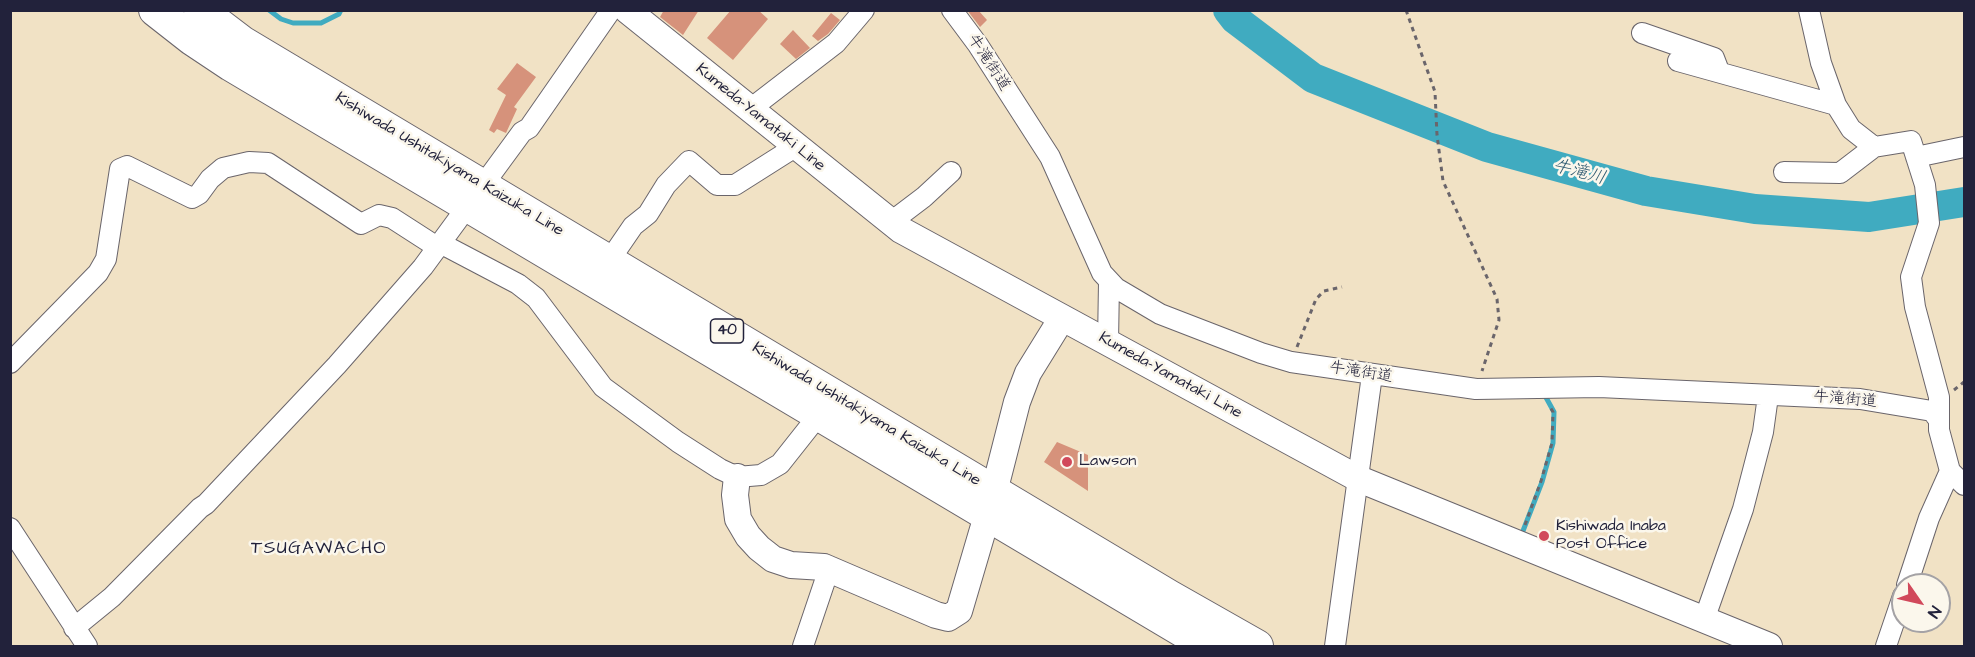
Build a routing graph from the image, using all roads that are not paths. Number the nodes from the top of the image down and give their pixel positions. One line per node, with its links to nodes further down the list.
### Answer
1 (155, 10): 18 (main road, Kishiwada Ushitakiyama Kaizuka Line / 40)
2 (200, 10): 18 (main road, Kishiwada Ushitakiyama Kaizuka Line / 40)
3 (864, 10): 11 (street)
4 (952, 10): 22 (street, 牛滝街道)
5 (1809, 10): 10 (street)
6 (628, 12): 11 (street, Kumeda-Yamataki Line); 18 (street)
7 (1642, 33): 9 (street)
8 (1678, 61): 9 (street)
9 (1720, 73): 10 (street)
10 (1836, 105): 13 (street)
11 (749, 110): 12 (street, Kumeda-Yamataki Line)
12 (795, 147): 19 (street, Kumeda-Yamataki Line); 21 (street)
13 (1874, 147): 15 (street); 17 (street)
14 (1965, 147): 15 (street)
15 (1916, 157): 29 (street)
16 (951, 172): 19 (street)
17 (1784, 172)
18 (474, 196): 20 (street); 21 (main road, Kishiwada Ushitakiyama Kaizuka Line / 40); 28 (main road, Kishiwada Ushitakiyama Kaizuka Line / 40)
19 (891, 222): 23 (street, Kumeda-Yamataki Line)
20 (438, 245): 25 (street); 31 (street); 39 (street)
21 (609, 261): 34 (main road, Kishiwada Ushitakiyama Kaizuka Line / 40)
22 (1109, 282): 24 (street); 26 (street, 牛滝街道)
23 (1062, 318): 24 (street, Kumeda-Yamataki Line); 34 (street)
24 (1108, 343): 32 (street, Kumeda-Yamataki Line)
25 (10, 363)
26 (1372, 375): 27 (street, 牛滝街道); 32 (street)
27 (1768, 396): 29 (street, 牛滝街道); 38 (street)
28 (818, 416): 31 (street); 34 (main road, Kishiwada Ushitakiyama Kaizuka Line / 40)
29 (1939, 420): 30 (street)
30 (1950, 471): 33 (street); 37 (street)
31 (737, 477): 36 (street)
32 (1359, 479): 38 (street, Kumeda-Yamataki Line); 45 (street)
33 (1965, 485)
34 (990, 504): 36 (street); 43 (main road, Kishiwada Ushitakiyama Kaizuka Line / 40); 44 (main road, Kishiwada Ushitakiyama Kaizuka Line / 40)
35 (10, 528): 39 (street)
36 (829, 569): 42 (street)
37 (1910, 573)
38 (1704, 620): 46 (street, Kumeda-Yamataki Line)
39 (74, 628): 41 (street)
40 (1891, 631): 47 (street)
41 (87, 646)
42 (803, 646)
43 (1208, 646)
44 (1257, 646)
45 (1335, 646)
46 (1769, 646)
47 (1886, 646)

